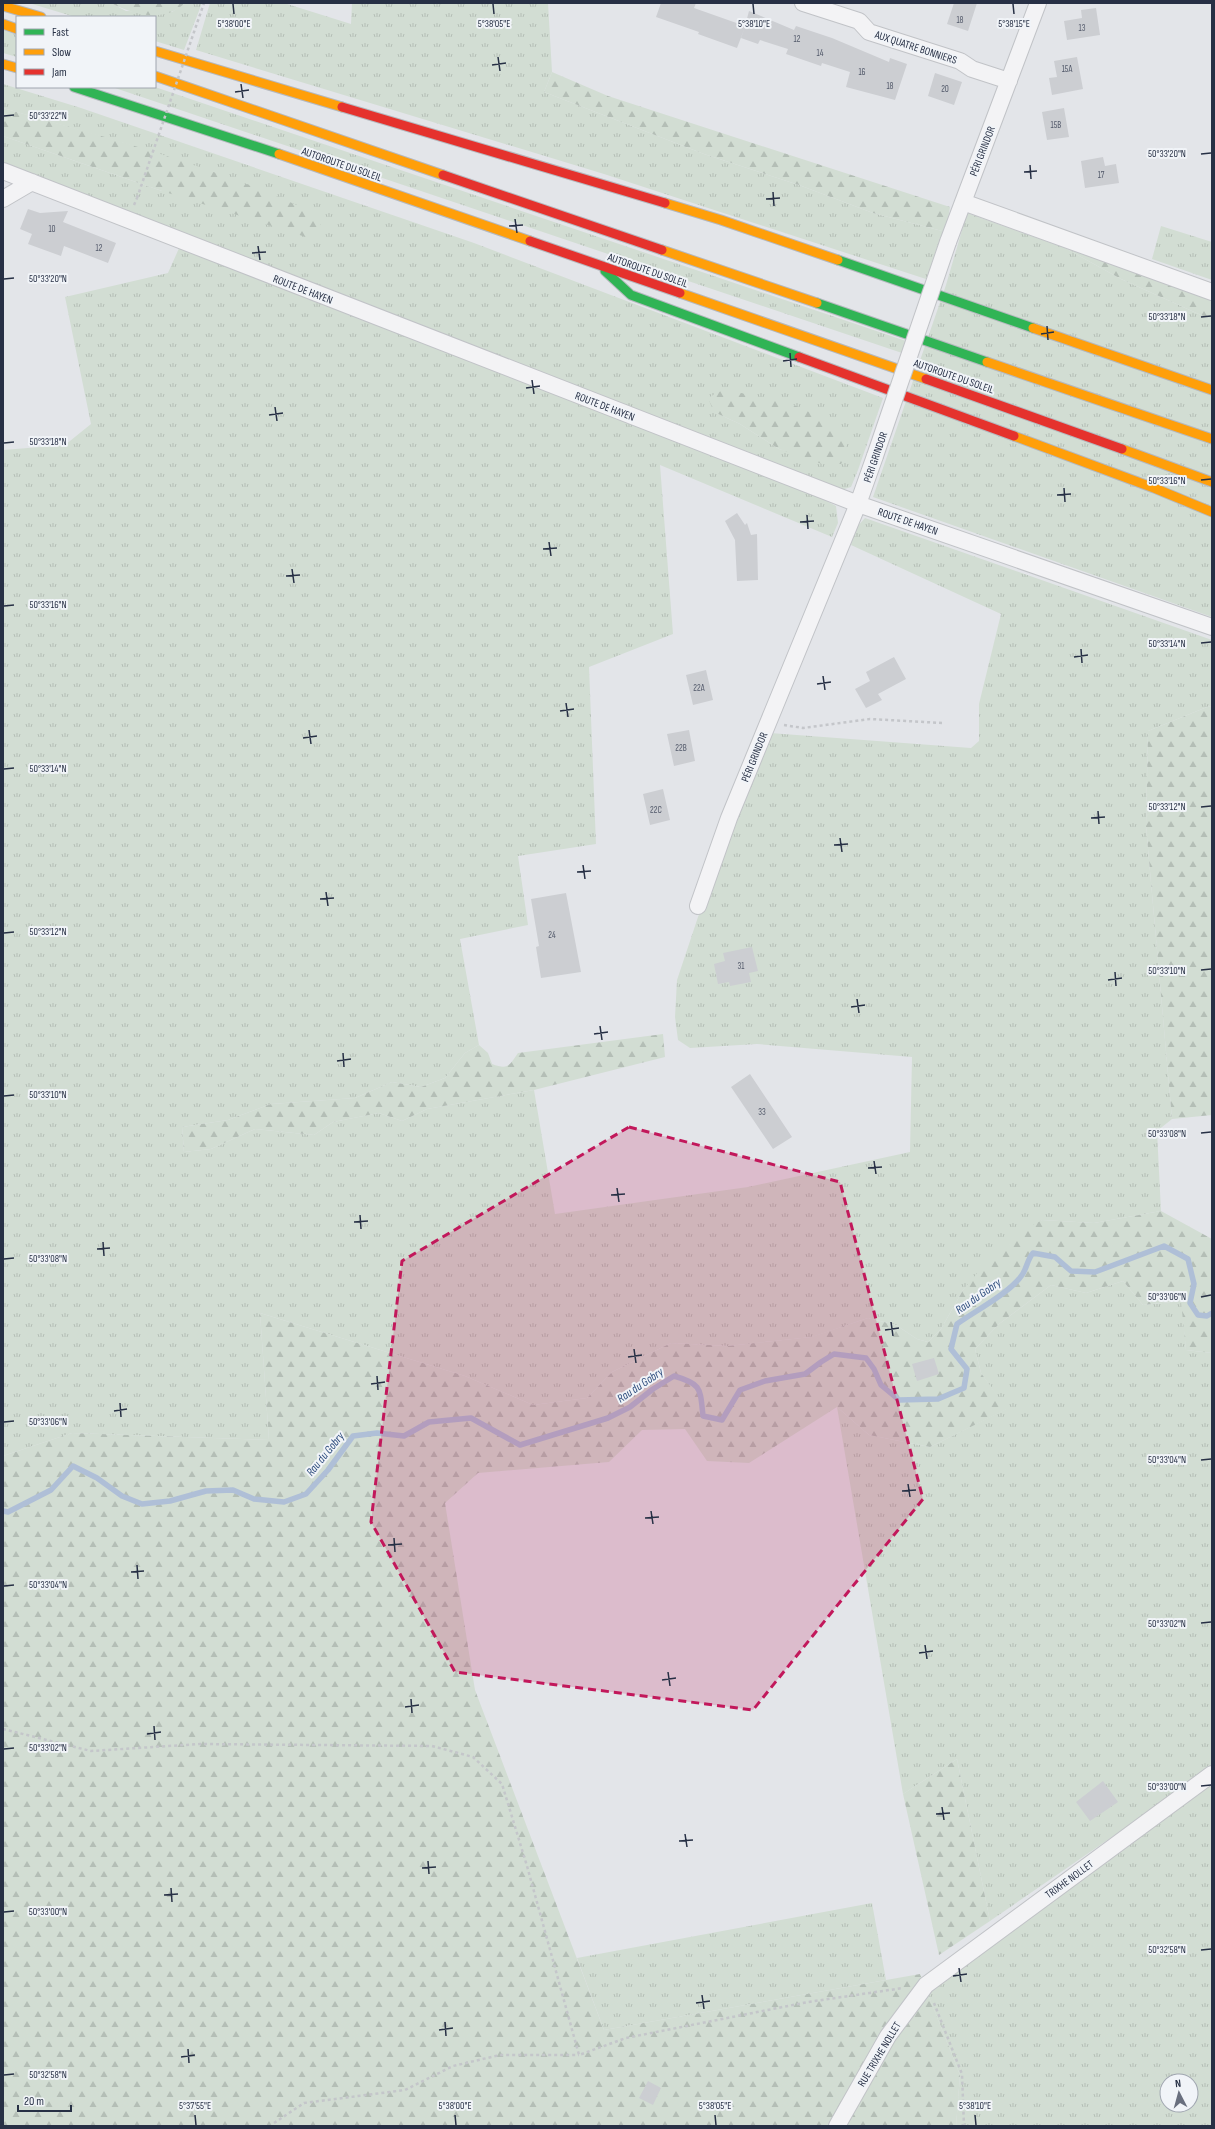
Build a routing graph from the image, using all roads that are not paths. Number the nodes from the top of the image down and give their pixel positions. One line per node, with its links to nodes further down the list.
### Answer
1 (804, 3): 11 (street, AUX QUATRE BONNIERS)
2 (1038, 3): 11 (street, PÉRI GRINDOR)
3 (3, 6): 4 (highway)
4 (38, 16)
5 (3, 24): 6 (highway)
6 (16, 29)
7 (156, 51): 19 (highway)
8 (3, 64): 9 (highway)
9 (16, 68)
10 (156, 76): 20 (highway, AUTOROUTE DU SOLEIL)
11 (1009, 81): 16 (street, PÉRI GRINDOR)
12 (77, 88): 17 (highway, AUTOROUTE DU SOLEIL)
13 (3, 171): 14 (street, ROUTE DE HAYEN)
14 (32, 182): 15 (street); 22 (street, ROUTE DE HAYEN)
15 (3, 199)
16 (963, 202): 18 (street); 22 (street, PÉRI GRINDOR, bridge)
17 (598, 265): 21 (highway, AUTOROUTE DU SOLEIL); 23 (highway)
18 (1212, 292)
19 (1212, 390)
20 (1212, 439)
21 (1212, 482)
22 (858, 504): 24 (street, ROUTE DE HAYEN); 25 (street, PÉRI GRINDOR)
23 (1212, 512)
24 (1212, 627)
25 (698, 906)
26 (1212, 1774): 27 (street, TRIXHE NOLLET)
27 (926, 1985): 28 (street, RUE TRIXHE NOLLET)
28 (837, 2126)

